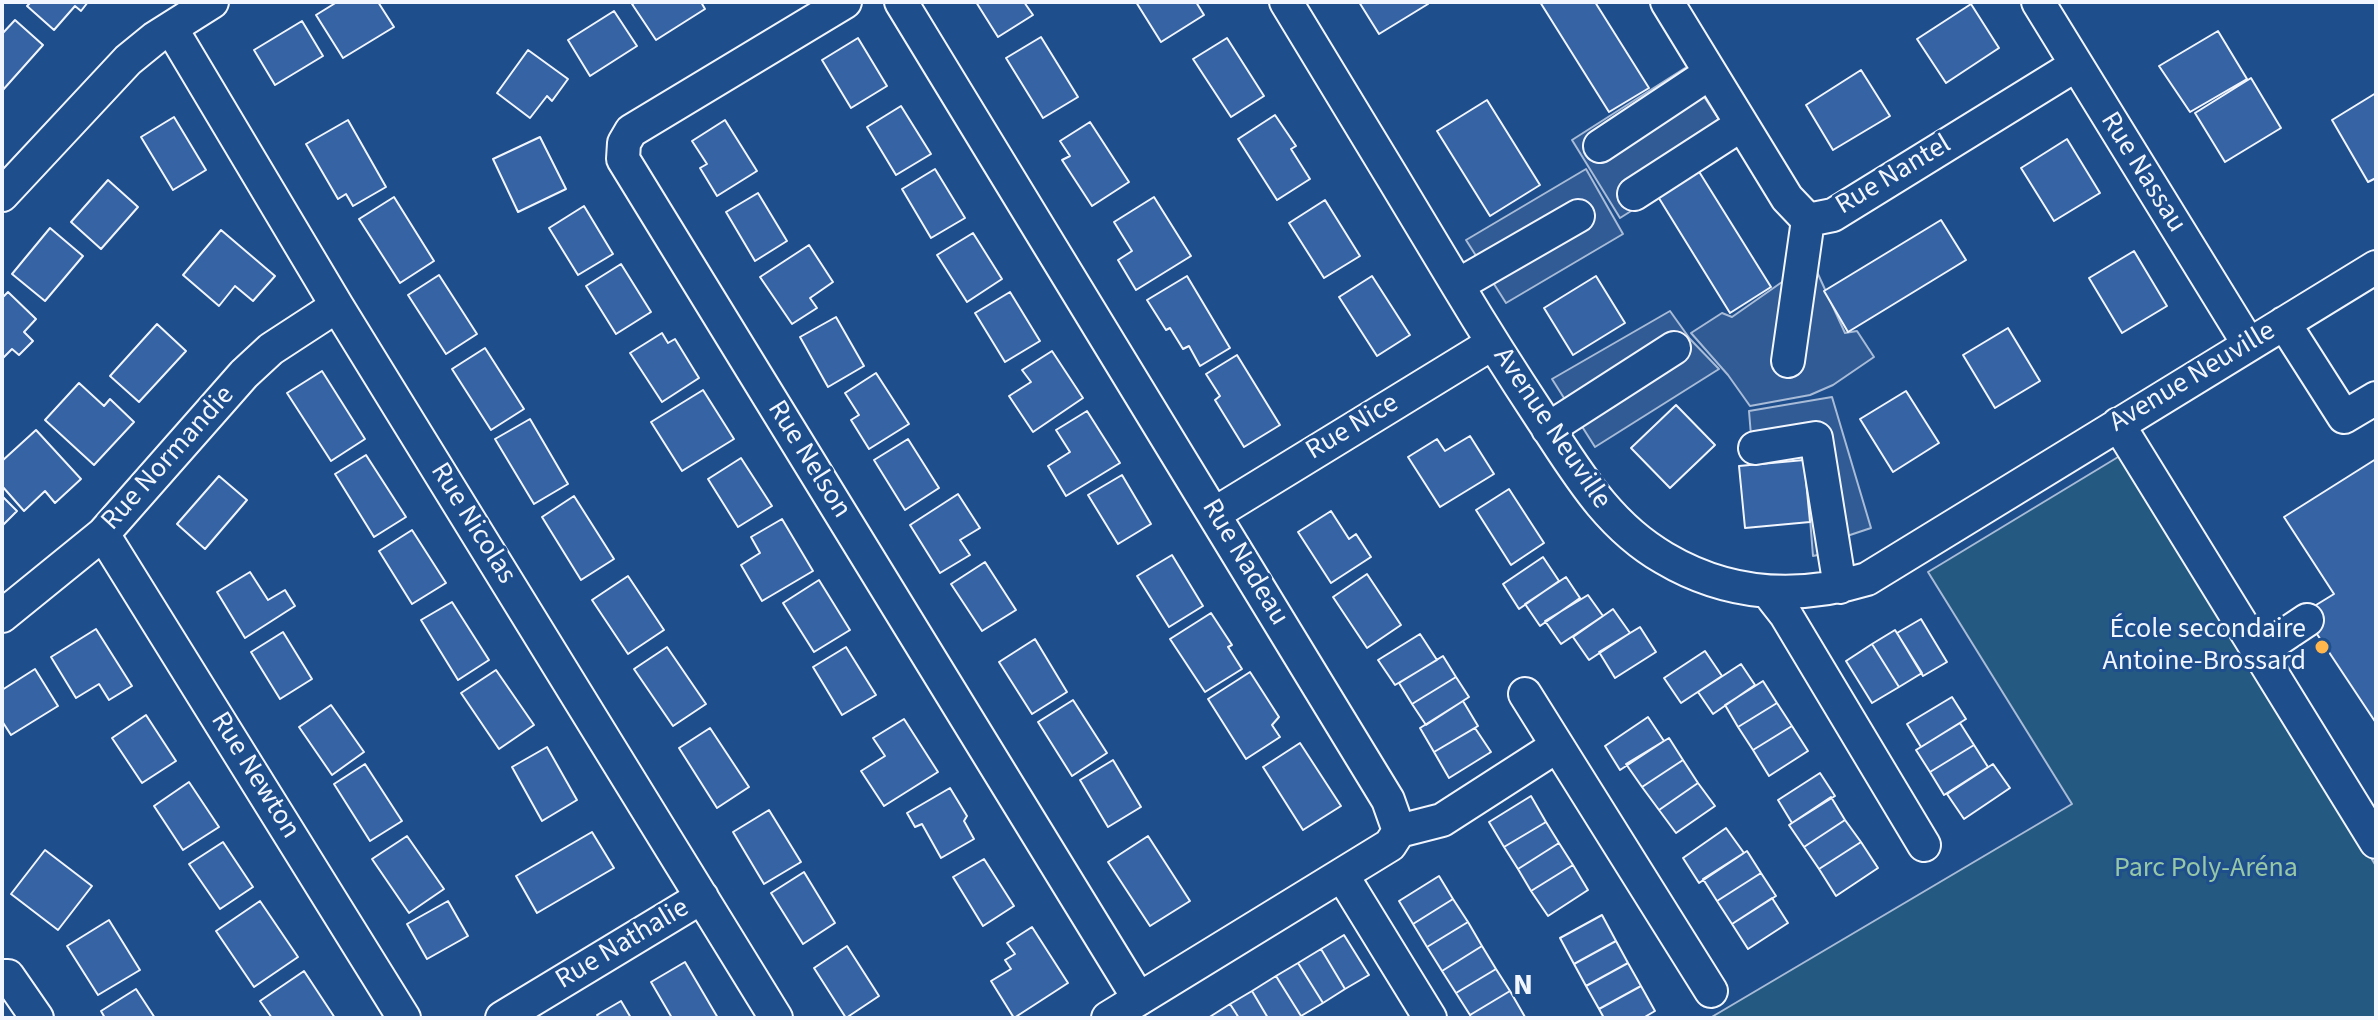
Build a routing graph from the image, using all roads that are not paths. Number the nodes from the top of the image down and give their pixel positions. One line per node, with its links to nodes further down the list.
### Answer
1 (212, 2): 7 (street)
2 (845, 2): 44 (street, Rue Nelson)
3 (901, 2): 28 (street, Rue Nadeau)
4 (1286, 2): 17 (street, Avenue Neuville)
5 (1667, 2): 9 (street, Rue Nantel)
6 (2038, 2): 8 (street, Rue Nassau)
7 (171, 28): 13 (street); 18 (street, Rue Nicolas)
8 (2076, 65): 15 (street, Rue Nantel); 21 (street, Rue Nassau)
9 (1710, 73): 10 (street, Rue Nantel); 11 (street)
10 (1741, 125): 12 (street); 15 (street, Rue Nantel)
11 (1600, 146)
12 (1634, 194)
13 (2, 195)
14 (1578, 216): 17 (street)
15 (1808, 220): 23 (street)
16 (2376, 267): 19 (street, Avenue Neuville)
17 (1458, 285): 20 (street, Avenue Neuville)
18 (337, 306): 29 (street, Rue Normandie); 41 (street, Rue Nicolas)
19 (2284, 323): 21 (street, Avenue Neuville); 24 (street)
20 (1493, 343): 26 (street, Avenue Neuville); 28 (street, Rue Nice)
21 (2248, 343): 25 (street, Avenue Neuville)
22 (1674, 348): 26 (street)
23 (1788, 361)
24 (2376, 398)
25 (2118, 424): 30 (street, Avenue Neuville); 34 (street)
26 (1548, 429): 31 (street, Avenue Neuville)
27 (1755, 448): 30 (street)
28 (1214, 514): 37 (street, Rue Nadeau)
29 (103, 534): 32 (street, Rue Normandie); 46 (street, Rue Newton)
30 (1840, 587): 31 (street, Avenue Neuville)
31 (1768, 592): 39 (street)
32 (2, 616)
33 (2307, 620): 34 (street)
34 (2259, 652): 38 (street)
35 (1525, 694): 36 (street)
36 (1557, 746): 37 (street); 43 (street)
37 (1399, 831): 40 (street)
38 (2376, 842)
39 (1924, 845)
40 (1342, 875): 44 (street); 50 (street)
41 (702, 897): 47 (street, Rue Nathalie); 48 (street, Rue Nicolas)
42 (2, 976): 45 (street)
43 (1711, 991)
44 (1139, 999): 49 (street)
45 (37, 1018)
46 (404, 1018)
47 (502, 1018)
48 (776, 1018)
49 (1108, 1018)
50 (1430, 1018)

